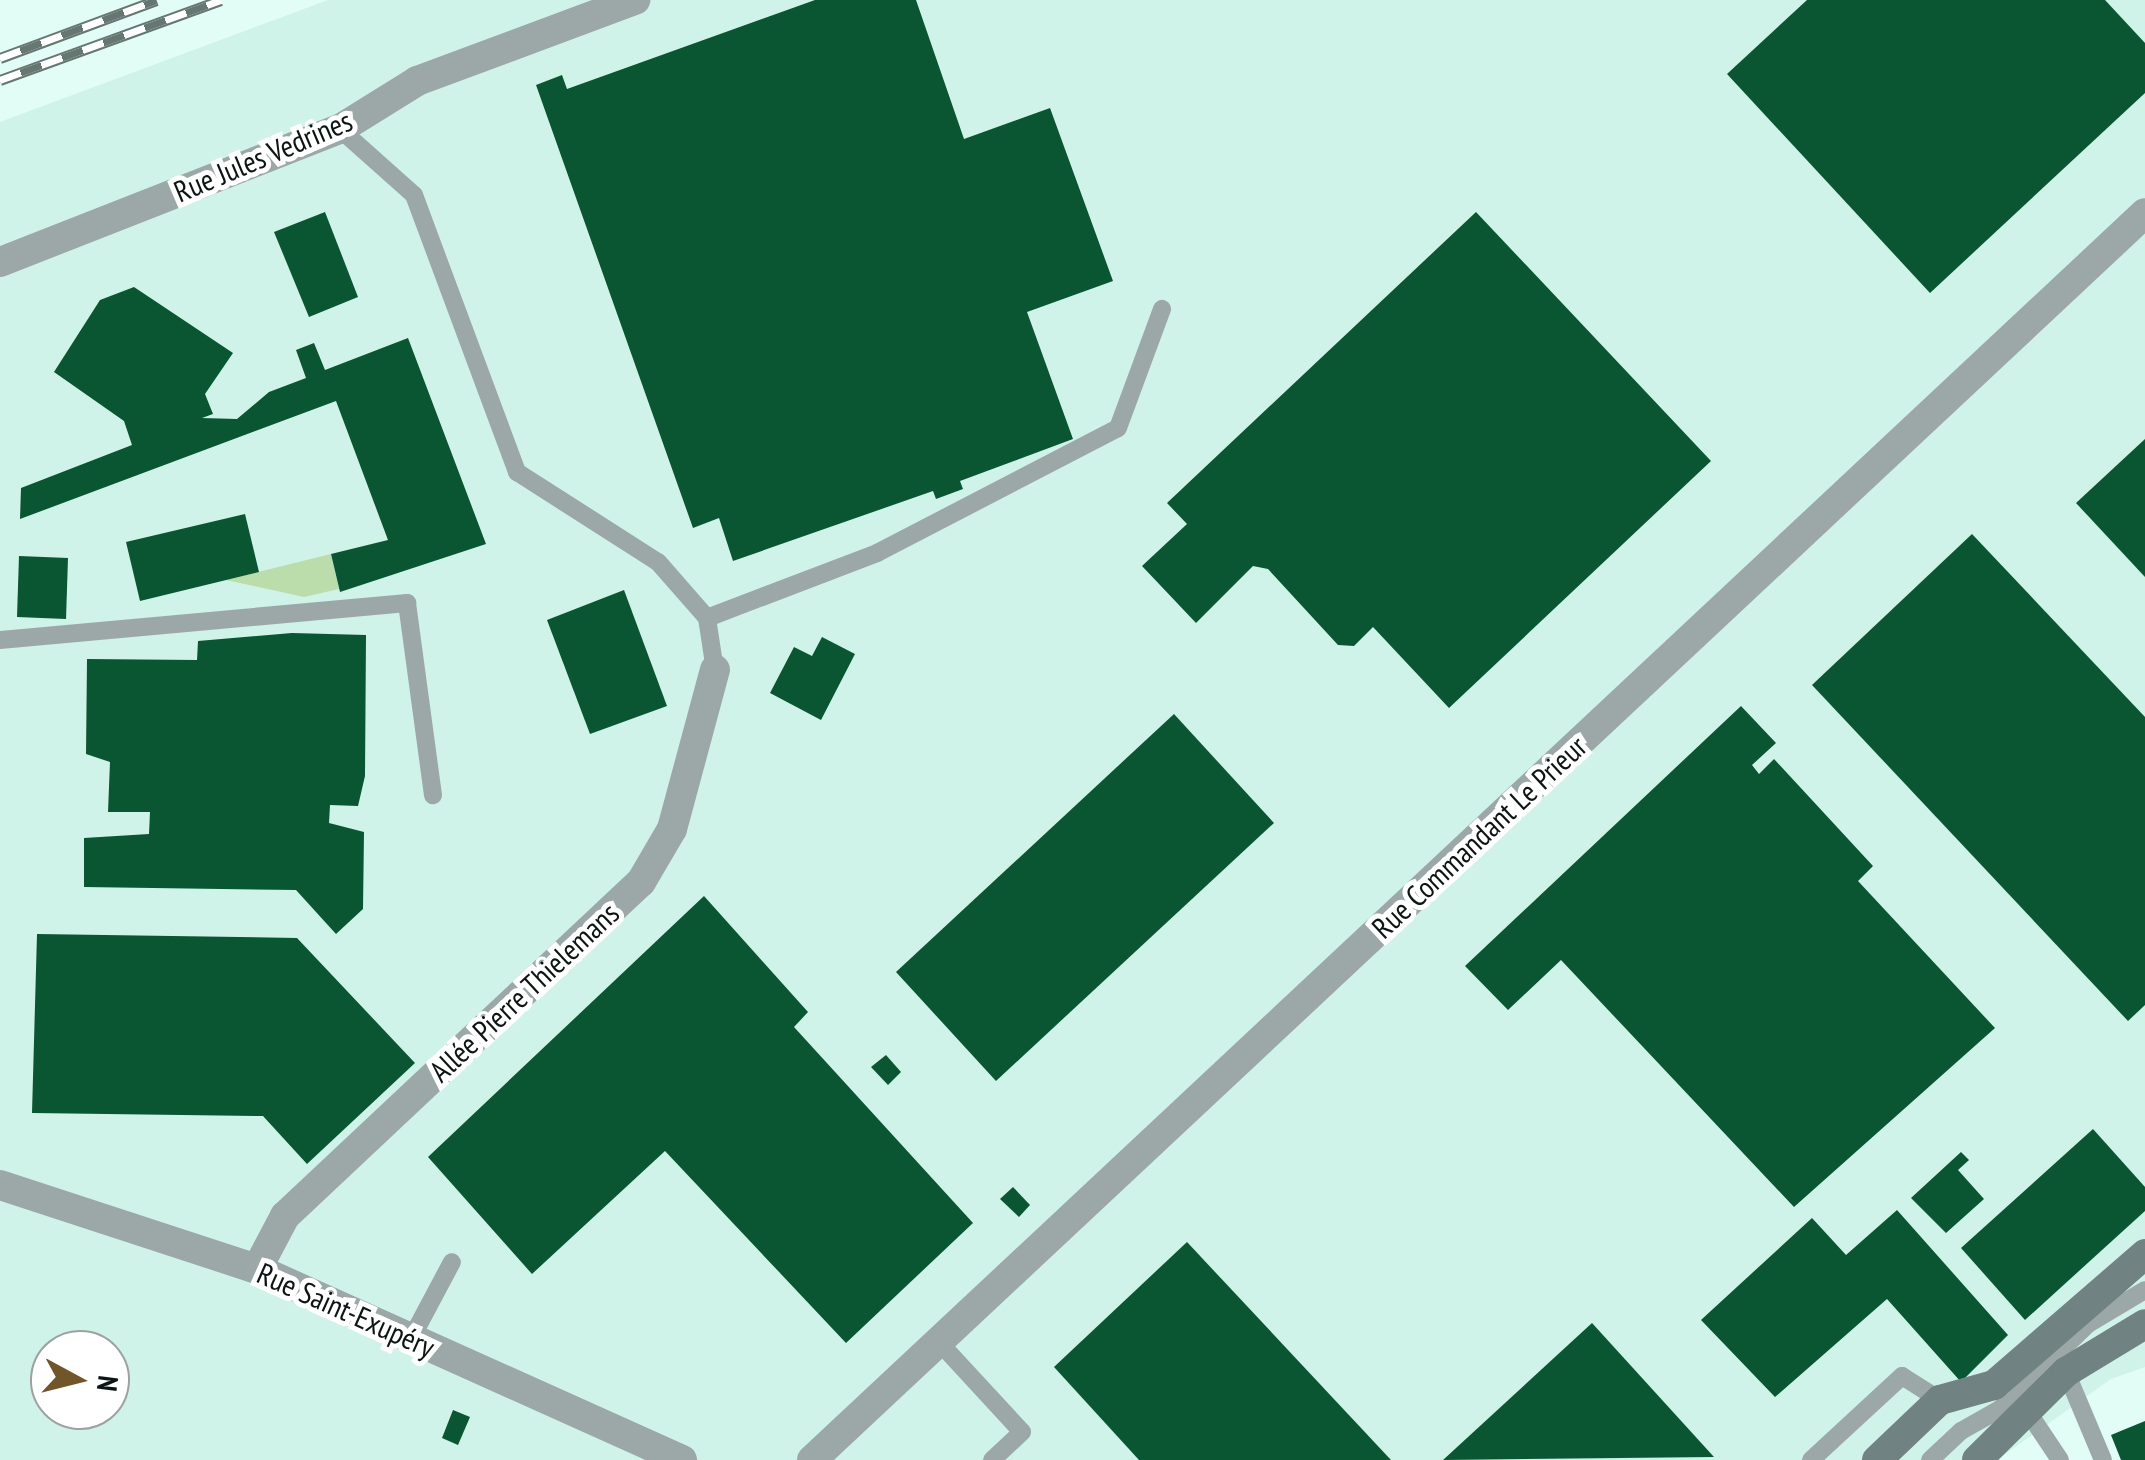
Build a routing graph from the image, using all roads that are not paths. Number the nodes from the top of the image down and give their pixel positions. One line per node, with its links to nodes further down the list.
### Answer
1 (635, 0): 2 (street, Rue Jules Vedrines)
2 (340, 129): 4 (street, Rue Jules Vedrines); 6 (lane)
3 (2145, 213): 17 (street, Rue Commandant Le Prieur)
4 (0, 262)
5 (1162, 309): 6 (lane)
6 (707, 618): 8 (lane)
7 (0, 640): 9 (lane)
8 (716, 670): 13 (street, Allée Pierre Thielemans)
9 (433, 795)
10 (0, 1185): 13 (street, Rue Saint-Exupéry)
11 (2145, 1254): 19 (main road)
12 (452, 1262): 16 (lane)
13 (257, 1269): 16 (street, Rue Saint-Exupéry)
14 (2145, 1290): 26 (lane)
15 (2145, 1324): 18 (main road)
16 (411, 1339): 21 (street, Rue Saint-Exupéry)
17 (939, 1342): 22 (street, Rue Commandant Le Prieur); 23 (lane)
18 (2066, 1372): 20 (main road); 29 (lane)
19 (1940, 1400): 24 (lane); 25 (main road)
20 (2026, 1409): 27 (main road); 28 (lane)
21 (682, 1460)
22 (812, 1460)
23 (992, 1460)
24 (1811, 1460)
25 (1877, 1460)
26 (1930, 1460)
27 (1977, 1460)
28 (2060, 1460)
29 (2104, 1460)

